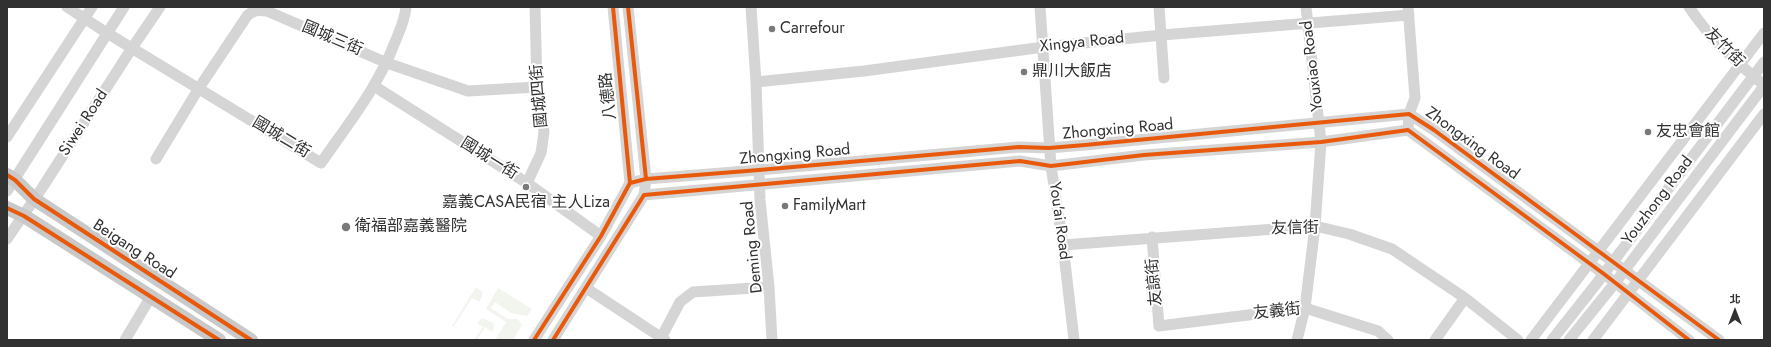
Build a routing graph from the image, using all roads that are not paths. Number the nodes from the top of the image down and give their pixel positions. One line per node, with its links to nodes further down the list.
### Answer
1 (67, 7): 15 (street, 國城二街)
2 (92, 7): 15 (street)
3 (124, 7): 17 (street, Siwei Road)
4 (160, 7): 21 (street, Siwei Road)
5 (406, 7): 23 (street, 國城二街)
6 (535, 7): 30 (street, 國城四街)
7 (613, 7): 45 (street, 八德路)
8 (628, 7): 42 (street, 八德路)
9 (751, 7): 27 (street, Deming Road)
10 (1040, 7): 20 (street, You'ai Road)
11 (1159, 7): 19 (street)
12 (1306, 7): 16 (street, Youxiao Road)
13 (1689, 7): 24 (street, 友竹街)
14 (1409, 11): 16 (street, Xingya Road); 32 (street)
15 (85, 18): 17 (street, 國城二街); 36 (street)
16 (1308, 22): 19 (street, Xingya Road); 34 (street, Youxiao Road)
17 (107, 33): 21 (street, 國城二街); 43 (street, Siwei Road)
18 (1764, 33): 24 (street, Youzhong Road)
19 (1162, 35): 20 (street, Xingya Road); 26 (street)
20 (1044, 47): 27 (street, Xingya Road); 38 (street, You'ai Road)
21 (132, 48): 31 (street, 國城二街); 48 (street, Siwei Road)
22 (1764, 62): 25 (street, Youzhong Road)
23 (387, 63): 28 (street, 國城二街); 30 (street, 國城三街); 31 (street, 國城三街)
24 (1739, 65): 25 (street, 友竹街); 56 (street, Youzhong Road)
25 (1753, 76): 29 (street, 友竹街); 57 (street, Youzhong Road)
26 (1164, 78)
27 (756, 82): 41 (street, Deming Road)
28 (374, 86): 31 (street, 國城二街); 44 (street, 國城一街)
29 (1764, 86): 59 (street)
30 (537, 87): 44 (street, 國城四街)
31 (199, 88): 39 (street, 國城三街)
32 (1409, 114): 34 (street, Zhongxing Road); 35 (street); 56 (street, Zhongxing Road)
33 (1764, 114): 61 (street, Youzhong Road)
34 (1320, 123): 37 (street, Youxiao Road); 38 (street, Zhongxing Road)
35 (1408, 130): 37 (street, Zhongxing Road); 58 (street, Zhongxing Road)
36 (7, 137)
37 (1321, 142): 40 (street, Zhongxing Road); 51 (street, Youxiao Road)
38 (1049, 148): 40 (street, You'ai Road); 41 (street, Zhongxing Road)
39 (156, 159)
40 (1051, 166): 46 (street, Zhongxing Road); 55 (street, You'ai Road)
41 (758, 170): 42 (street, Zhongxing Road); 46 (street, Deming Road)
42 (646, 179): 45 (street, Zhongxing Road); 47 (street, 八德路)
43 (10, 182): 48 (main road, Beigang Road)
44 (527, 183): 52 (street, 國城一街)
45 (630, 183): 47 (street); 52 (street)
46 (759, 185): 47 (street, Zhongxing Road); 63 (street, Deming Road)
47 (644, 195): 64 (street)
48 (34, 199): 50 (street, Siwei Road); 73 (main road, Beigang Road)
49 (7, 208): 50 (main road, Beigang Road)
50 (24, 216): 54 (street, Siwei Road); 66 (main road, Beigang Road)
51 (1315, 226): 53 (street, 友信街); 67 (street, 友信街); 68 (street, Youxiao Road)
52 (601, 236): 74 (street)
53 (1152, 237): 55 (street, 友信街); 69 (street, 友諒街)
54 (7, 239)
55 (1063, 244): 77 (street, You'ai Road)
56 (1599, 252): 57 (street, Zhongxing Road); 58 (street, Youzhong Road)
57 (1613, 261): 59 (street, Zhongxing Road); 60 (street, Youzhong Road)
58 (1589, 264): 60 (street, Zhongxing Road); 82 (street, Youzhong Road)
59 (1625, 270): 61 (street, Zhongxing Road); 62 (street)
60 (1604, 274): 62 (street, Zhongxing Road); 83 (street, Youzhong Road)
61 (1638, 279): 65 (street, Youzhong Road); 87 (street, Zhongxing Road)
62 (1615, 283): 65 (street, Zhongxing Road); 84 (street)
63 (769, 287): 70 (street); 76 (street, Deming Road)
64 (586, 288): 70 (street); 75 (street)
65 (1628, 294): 85 (street, Youzhong Road); 86 (street, Zhongxing Road)
66 (150, 298): 71 (street); 72 (main road, Beigang Road)
67 (1465, 298): 80 (street); 81 (street, 友信街)
68 (1305, 308): 69 (street, 友義街); 78 (street, Youxiao Road); 79 (street, 友義街)
69 (1159, 326)
70 (663, 339)
71 (125, 340)
72 (219, 340)
73 (251, 340)
74 (534, 340)
75 (553, 340)
76 (772, 340)
77 (1074, 340)
78 (1297, 340)
79 (1388, 340)
80 (1435, 340)
81 (1518, 340)
82 (1532, 340)
83 (1552, 340)
84 (1569, 340)
85 (1593, 340)
86 (1689, 340)
87 (1719, 340)

